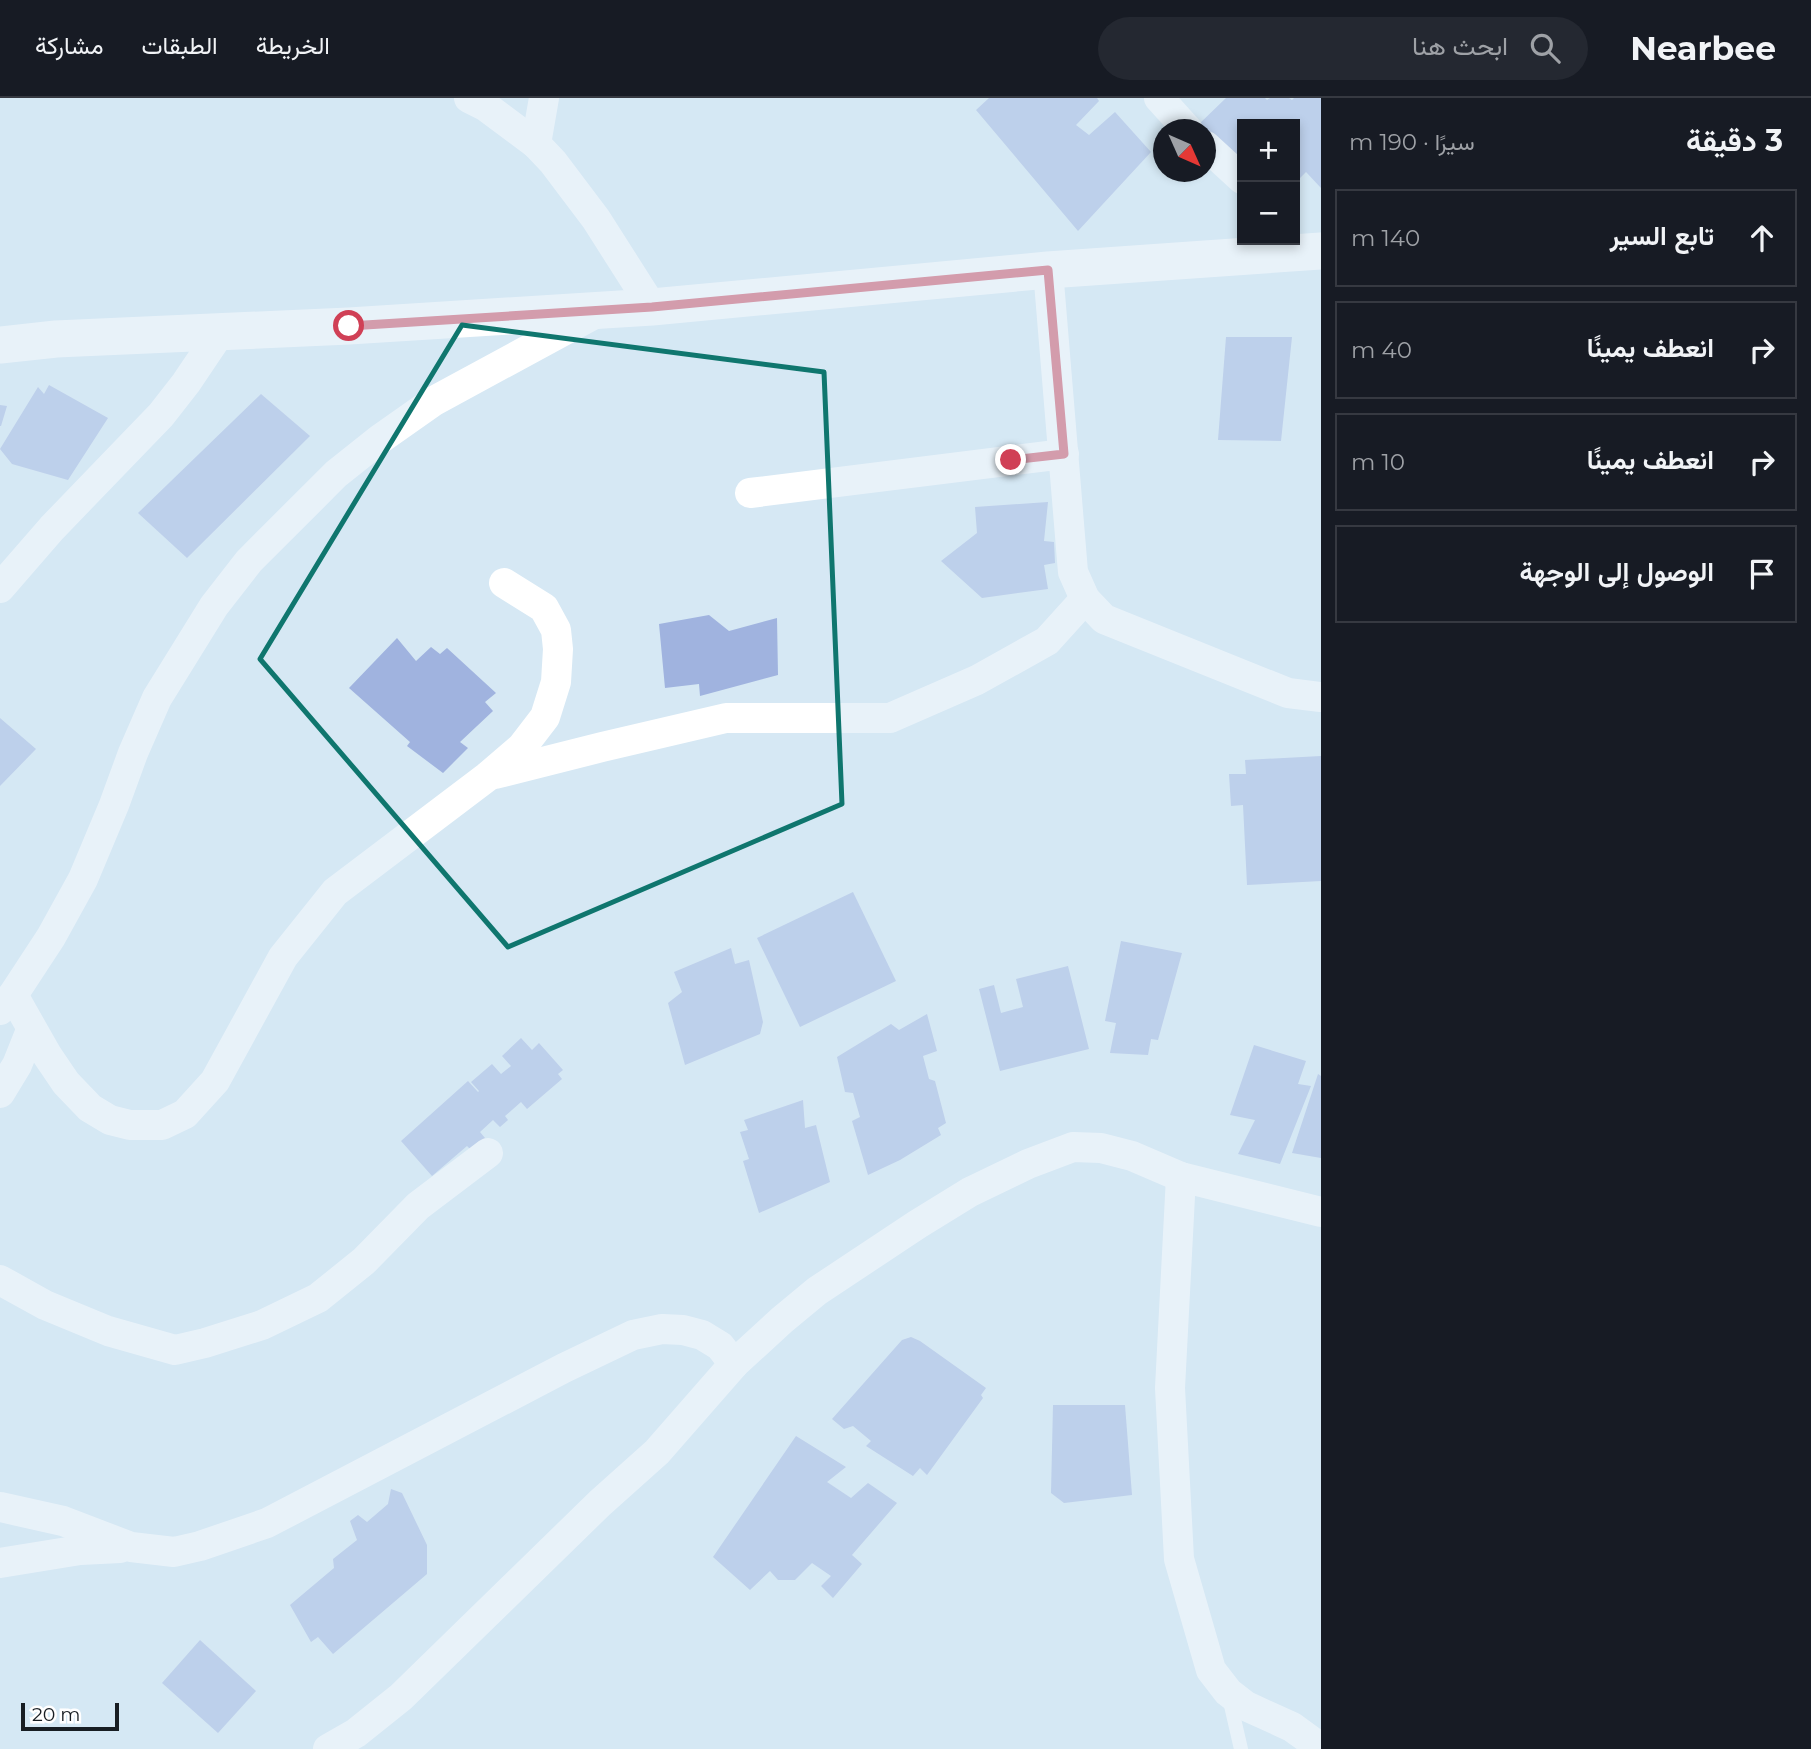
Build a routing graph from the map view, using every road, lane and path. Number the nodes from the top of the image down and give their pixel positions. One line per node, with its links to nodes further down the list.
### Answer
1 (469, 98): 5 (street)
2 (544, 98): 5 (street)
3 (1159, 98): 4 (street)
4 (1178, 119)
5 (536, 144): 11 (street)
6 (1216, 155): 7 (street)
7 (1237, 174)
8 (1278, 247): 9 (street); 10 (street)
9 (1321, 251)
10 (1048, 270): 11 (street); 15 (street)
11 (652, 307): 12 (street)
12 (599, 311): 13 (street); 22 (street)
13 (221, 331): 14 (street); 18 (street)
14 (0, 345)
15 (1064, 454): 16 (street); 19 (street)
16 (750, 493)
17 (504, 583): 21 (street)
18 (0, 588)
19 (1085, 599): 20 (street); 21 (street)
20 (1321, 697)
21 (487, 777): 23 (street)
22 (6, 1003): 23 (street)
23 (31, 1030): 24 (street)
24 (0, 1093)
25 (488, 1153): 28 (street)
26 (1181, 1177): 27 (street); 29 (street); 33 (street)
27 (1321, 1212)
28 (0, 1280)
29 (734, 1364): 31 (street); 35 (street)
30 (0, 1507): 31 (street)
31 (131, 1547): 32 (street)
32 (0, 1563)
33 (1228, 1692): 34 (street); 36 (lane)
34 (1321, 1748)
35 (328, 1749)
36 (1241, 1749)

